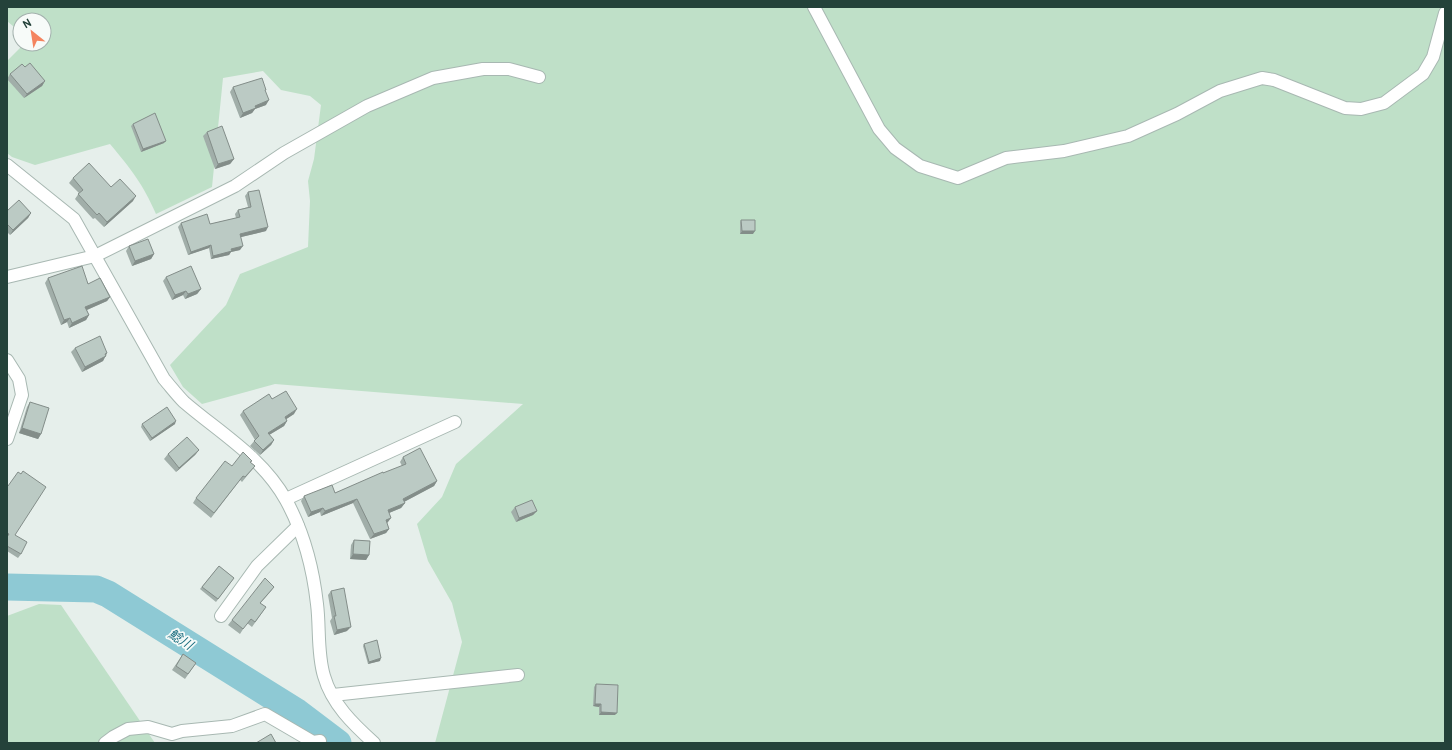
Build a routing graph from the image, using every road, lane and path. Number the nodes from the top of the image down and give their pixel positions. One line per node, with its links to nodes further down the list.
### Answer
1 (814, 7): 2 (street)
2 (1445, 13)
3 (539, 77): 5 (street)
4 (7, 165): 5 (street)
5 (95, 256): 6 (street); 10 (street)
6 (7, 277)
7 (7, 360): 9 (street)
8 (455, 422): 10 (street)
9 (7, 439)
10 (286, 499): 11 (street)
11 (298, 526): 12 (street); 14 (street)
12 (221, 616)
13 (518, 675): 14 (street)
14 (333, 695): 17 (street)
15 (320, 741): 16 (street)
16 (105, 743)
17 (374, 743)

